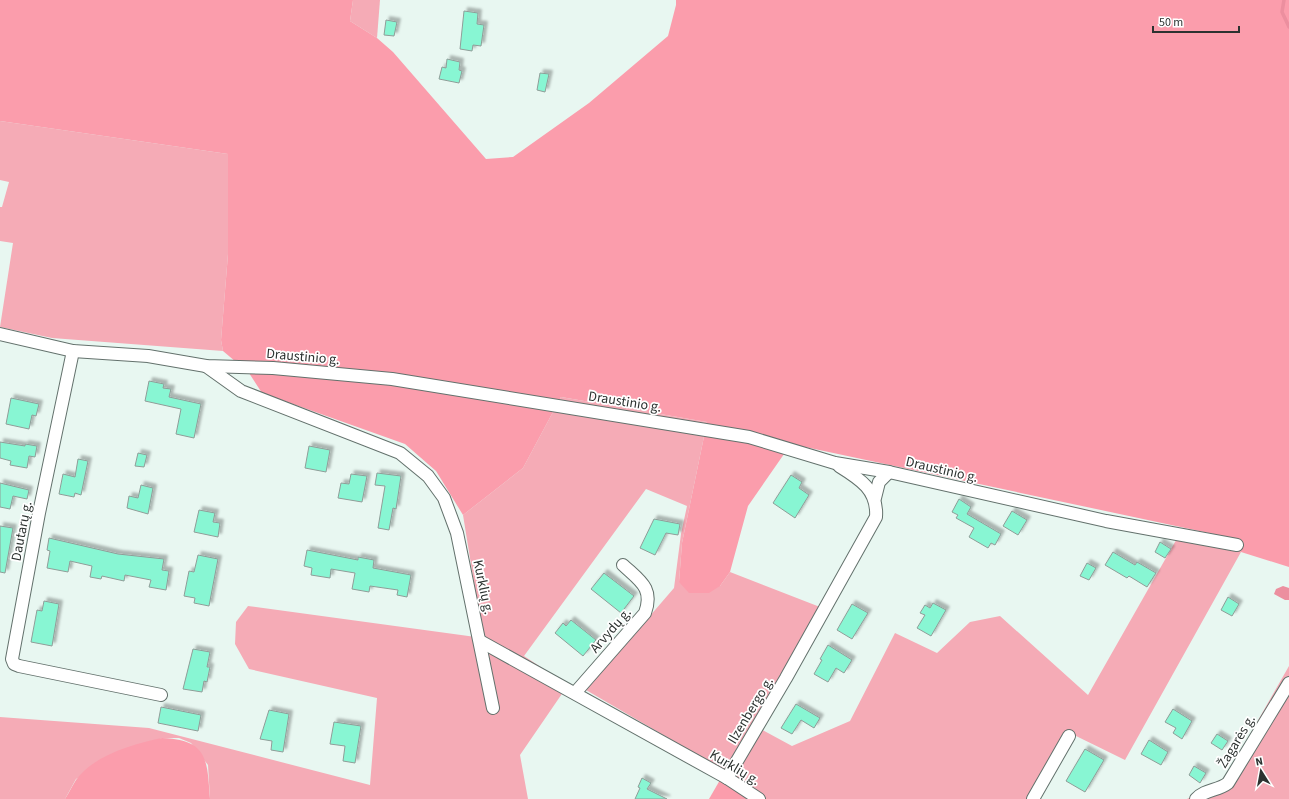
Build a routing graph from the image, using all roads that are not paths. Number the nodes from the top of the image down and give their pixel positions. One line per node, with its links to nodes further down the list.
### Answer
1 (0, 334): 2 (street, Draustinio g.)
2 (73, 351): 3 (street, Draustinio g.); 12 (street, Dautarų g.)
3 (206, 366): 4 (street, Draustinio g.); 9 (street, Kurklių g.)
4 (835, 463): 5 (street, Draustinio g.); 6 (street)
5 (889, 472): 6 (street); 7 (street, Draustinio g.)
6 (875, 498): 15 (street, Ilzenbergo g.)
7 (1237, 545)
8 (623, 565): 11 (street, Arvydų g.)
9 (480, 641): 11 (street, Kurklių g.); 13 (street)
10 (1289, 683): 18 (street, Žagarės g.)
11 (575, 693): 15 (street, Kurklių g.)
12 (161, 695)
13 (493, 708)
14 (1069, 736): 17 (street)
15 (727, 778): 16 (street, Kurklių g.)
16 (759, 799)
17 (1033, 799)
18 (1196, 799)

